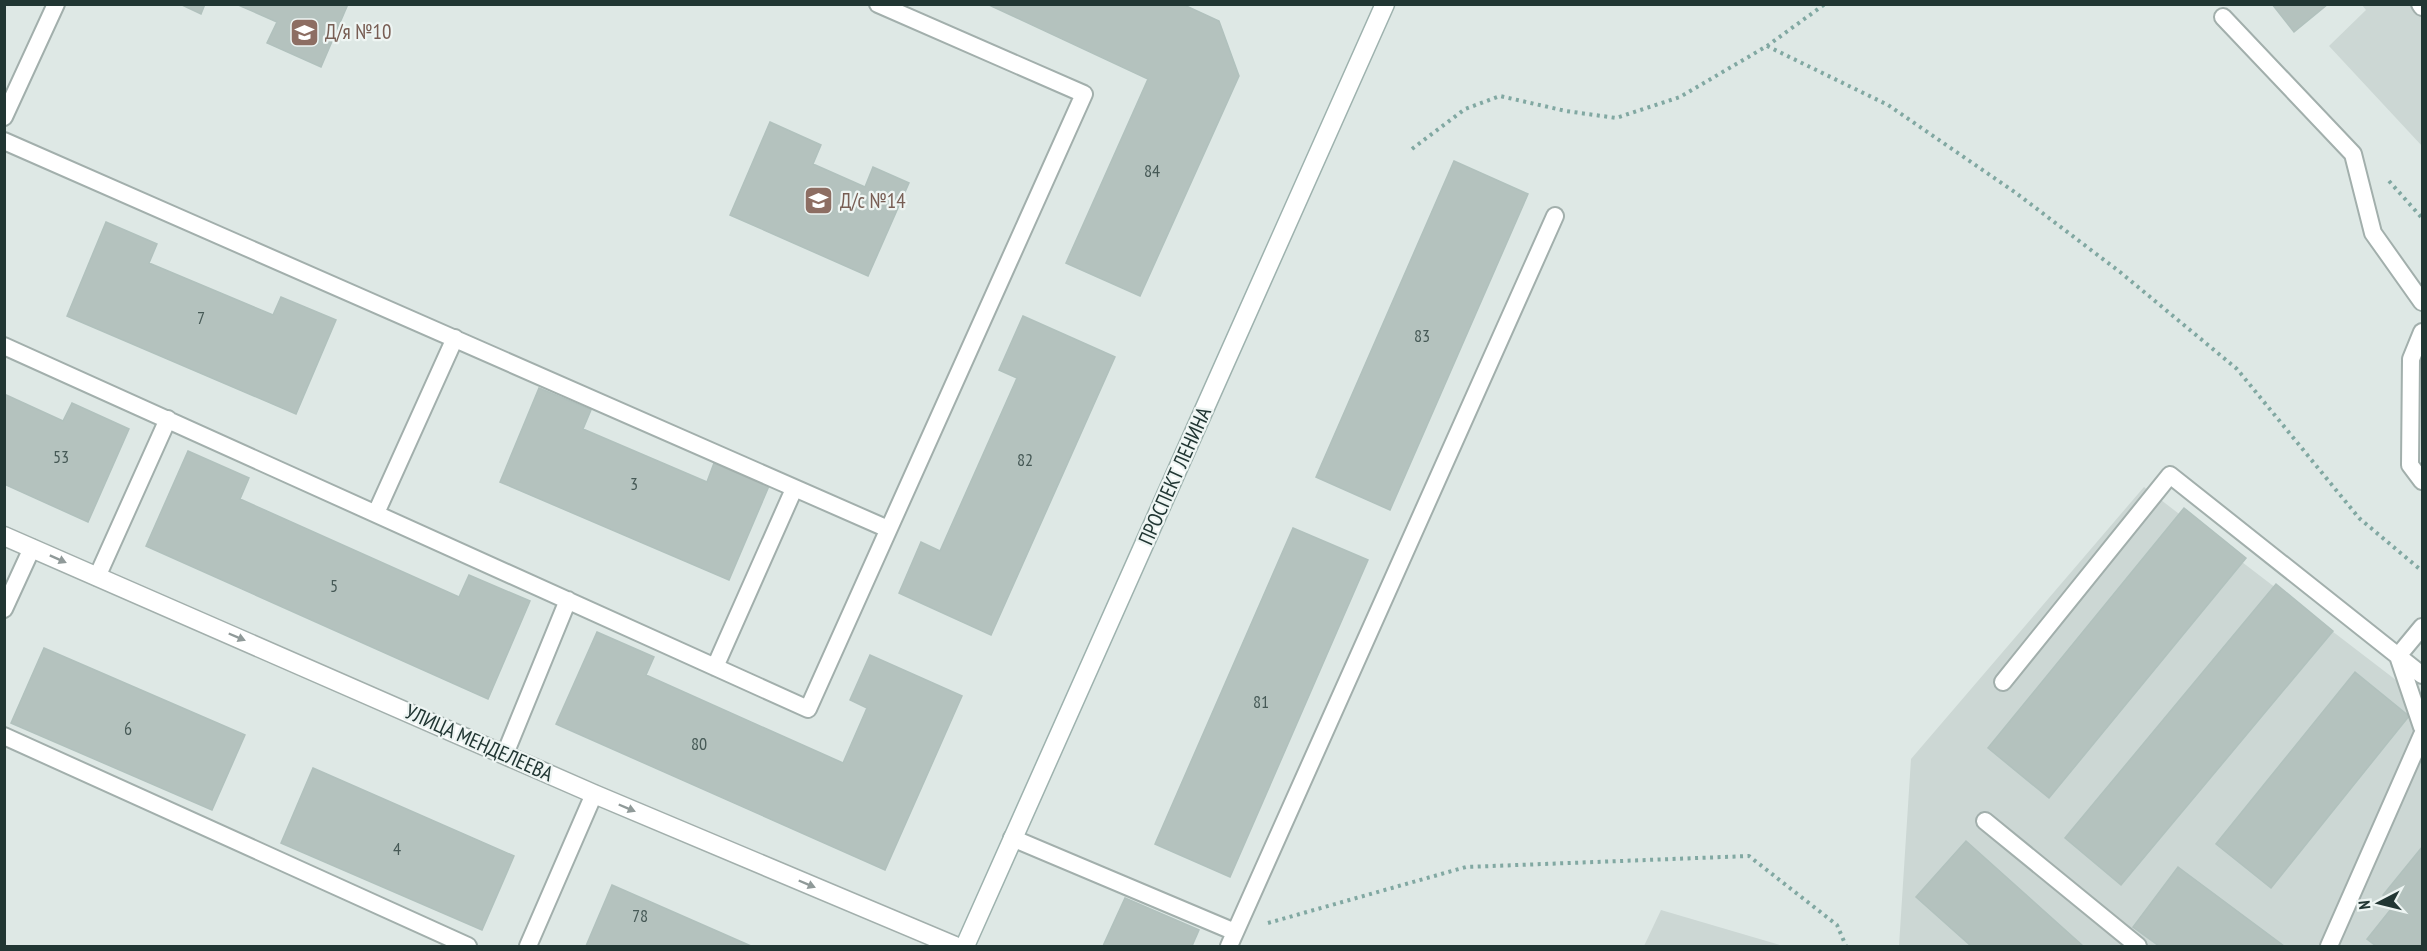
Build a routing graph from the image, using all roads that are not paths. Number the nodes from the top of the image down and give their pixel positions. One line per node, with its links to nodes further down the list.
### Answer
1 (56, 4): 5 (lane)
2 (878, 4): 16 (lane)
3 (1385, 4): 33 (street, ПРОСПЕКТ ЛЕНИНА)
4 (2223, 17): 8 (lane)
5 (4, 117)
6 (4, 141): 10 (lane)
7 (1555, 216): 34 (lane)
8 (2422, 302)
9 (2422, 332): 13 (lane)
10 (455, 338): 14 (lane); 15 (lane)
11 (4, 346): 12 (lane)
12 (168, 419): 15 (lane); 19 (lane)
13 (2422, 481)
14 (794, 489): 16 (lane); 24 (lane)
15 (376, 513): 20 (lane)
16 (888, 529): 24 (lane)
17 (4, 536): 18 (street, УЛИЦА МЕНДЕЛЕЕВА)
18 (32, 548): 19 (street, УЛИЦА МЕНДЕЛЕЕВА, one-way to 19); 21 (lane)
19 (98, 577): 30 (street, УЛИЦА МЕНДЕЛЕЕВА, one-way to 30)
20 (568, 600): 24 (lane); 30 (lane)
21 (4, 609)
22 (2422, 627): 23 (lane)
23 (2398, 656): 25 (lane); 26 (lane); 27 (lane)
24 (715, 667)
25 (2422, 675)
26 (2003, 682)
27 (2422, 727)
28 (2422, 735): 40 (lane)
29 (4, 736): 35 (lane)
30 (505, 754): 31 (street, УЛИЦА МЕНДЕЛЕЕВА)
31 (594, 794): 36 (lane); 37 (street, УЛИЦА МЕНДЕЛЕЕВА, one-way to 37)
32 (1985, 821): 39 (lane)
33 (1012, 838): 34 (lane); 38 (street, ПРОСПЕКТ ЛЕНИНА)
34 (1232, 939)
35 (468, 946)
36 (528, 946)
37 (955, 946)
38 (965, 946)
39 (2138, 946)
40 (2329, 946)

